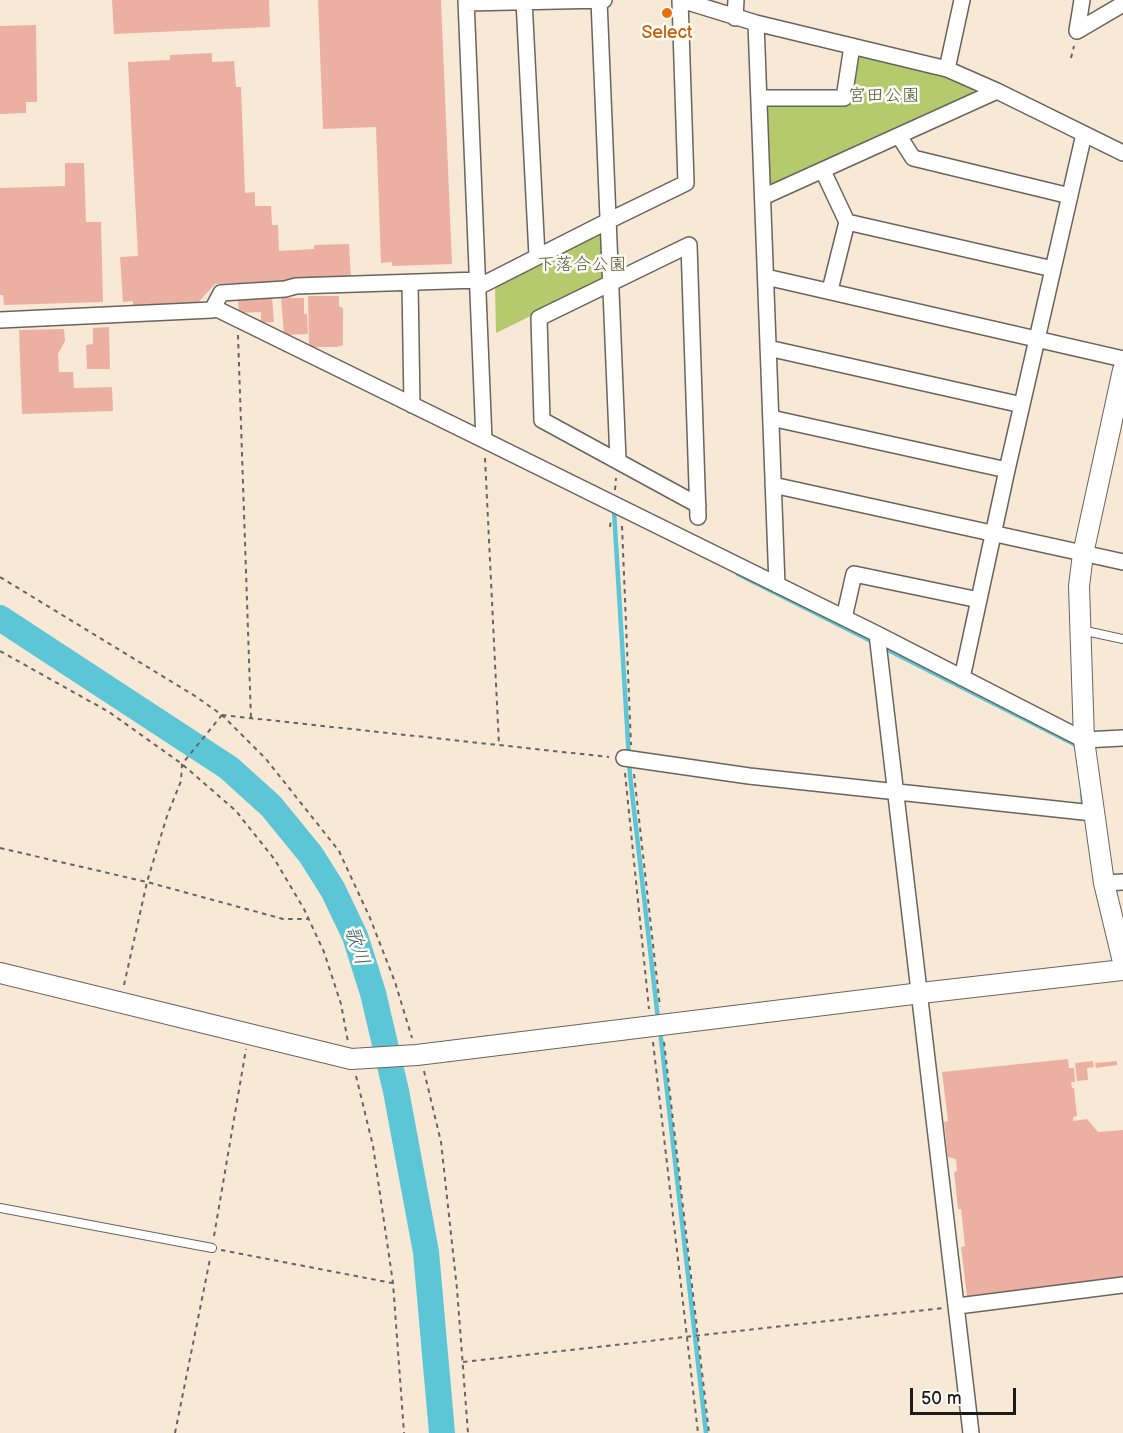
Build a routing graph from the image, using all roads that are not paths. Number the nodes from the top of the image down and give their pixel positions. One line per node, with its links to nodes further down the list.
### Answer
1 (601, 0): 7 (street); 21 (street)
2 (681, 0): 9 (street); 21 (street)
3 (736, 0): 9 (street)
4 (962, 0): 12 (street)
5 (1082, 0): 8 (street)
6 (466, 1): 7 (street); 28 (street)
7 (524, 1): 23 (street)
8 (1123, 4)
9 (735, 18): 10 (street)
10 (756, 23): 11 (street); 14 (street)
11 (852, 46): 12 (street); 14 (street)
12 (947, 69): 13 (street)
13 (997, 91): 15 (street); 16 (street)
14 (760, 98): 20 (street)
15 (1084, 134): 17 (street); 19 (street)
16 (898, 136): 18 (street); 19 (street)
17 (1123, 153)
18 (823, 171): 20 (street); 22 (street)
19 (1070, 196): 24 (street)
20 (763, 197): 25 (street)
21 (608, 220): 23 (street); 26 (street)
22 (847, 222): 24 (street); 29 (street)
23 (537, 256): 28 (street)
24 (1053, 269): 32 (street)
25 (766, 277): 29 (street); 33 (street)
26 (611, 281): 41 (street); 41 (street); 41 (street)
27 (410, 283): 28 (street); 30 (street); 36 (street)
28 (478, 284): 40 (street)
29 (830, 290): 32 (street)
30 (212, 310): 31 (street); 36 (street)
31 (0, 320)
32 (1037, 338): 34 (street); 37 (street)
33 (768, 348): 37 (street); 39 (street)
34 (1123, 359)
35 (1123, 370): 38 (street)
36 (412, 405): 40 (street)
37 (1022, 405): 42 (street)
38 (1119, 407): 45 (street)
39 (771, 418): 42 (street); 43 (street)
40 (484, 440): 47 (street)
41 (618, 460)
42 (1006, 470): 44 (street)
43 (773, 485): 44 (street); 47 (street)
44 (993, 535): 45 (street); 48 (street)
45 (1083, 554): 46 (street); 50 (street)
46 (1123, 562)
47 (777, 585): 49 (street)
48 (979, 600): 49 (street); 53 (street)
49 (844, 618): 51 (street)
50 (1080, 630): 52 (lane); 55 (street)
51 (878, 634): 53 (street); 57 (street)
52 (1123, 639)
53 (962, 678): 55 (street)
54 (1123, 738): 55 (street)
55 (1084, 740): 58 (street)
56 (628, 759): 57 (street)
57 (896, 791): 58 (street); 63 (street)
58 (1094, 813): 59 (street)
59 (1114, 883): 60 (street)
60 (1123, 962)
61 (1123, 970): 63 (street)
62 (0, 973): 63 (street)
63 (921, 993): 67 (street)
64 (0, 1208): 65 (lane)
65 (212, 1248)
66 (1123, 1285): 67 (street)
67 (958, 1306): 68 (street)
68 (971, 1433)

